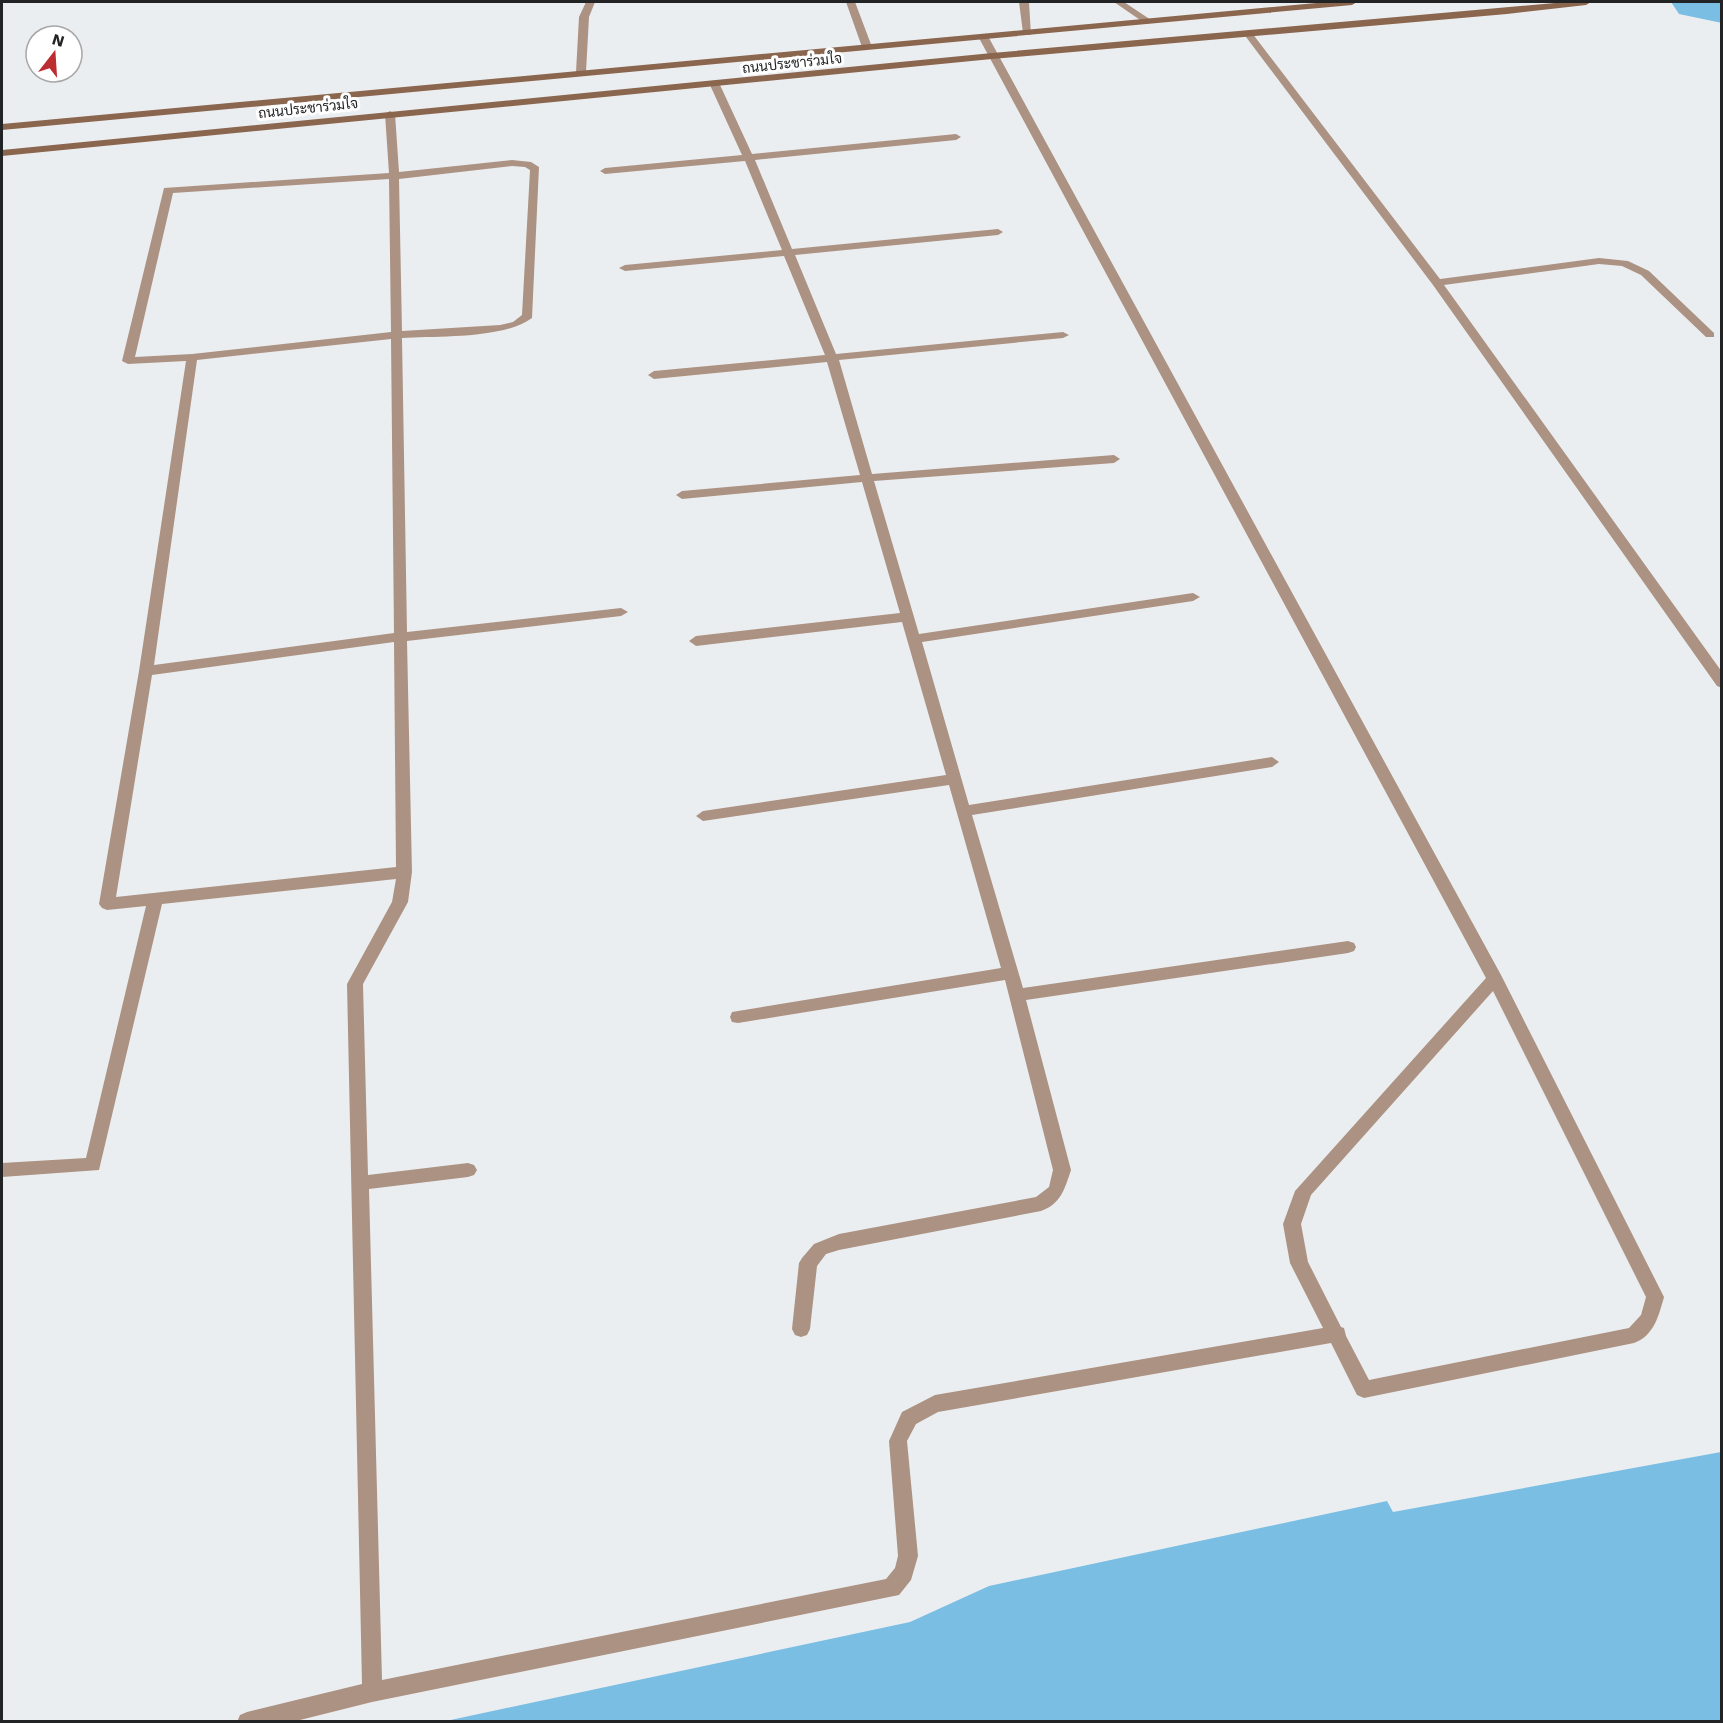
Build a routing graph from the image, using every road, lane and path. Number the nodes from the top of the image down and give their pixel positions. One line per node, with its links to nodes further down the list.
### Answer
1 (590, 2): 13 (street)
2 (850, 2): 11 (street)
3 (1024, 2): 8 (street)
4 (1119, 2): 7 (street)
5 (1352, 2): 7 (main road, ถนนประชาร่วมใจ)
6 (1586, 2): 9 (main road, ถนนประชาร่วมใจ)
7 (1149, 22): 8 (main road, ถนนประชาร่วมใจ)
8 (1028, 33): 10 (main road, ถนนประชาร่วมใจ)
9 (1249, 35): 12 (main road, ถนนประชาร่วมใจ); 25 (street)
10 (984, 38): 11 (main road, ถนนประชาร่วมใจ); 12 (street)
11 (867, 47): 13 (main road, ถนนประชาร่วมใจ)
12 (992, 56): 14 (main road, ถนนประชาร่วมใจ); 51 (street)
13 (581, 72): 16 (main road, ถนนประชาร่วมใจ)
14 (715, 85): 15 (main road, ถนนประชาร่วมใจ); 19 (street)
15 (390, 114): 18 (main road, ถนนประชาร่วมใจ); 21 (street)
16 (2, 127)
17 (956, 137): 19 (street)
18 (2, 153)
19 (748, 156): 20 (street); 23 (street)
20 (605, 171)
21 (394, 176): 27 (street); 27 (street); 29 (street)
22 (998, 232): 23 (street)
23 (789, 252): 24 (street); 30 (street)
24 (625, 268)
25 (1437, 283): 28 (street); 42 (street)
26 (1063, 334): 30 (street)
27 (396, 335): 29 (street); 38 (street)
28 (1710, 335)
29 (192, 357): 41 (street)
30 (832, 357): 31 (street); 33 (street)
31 (654, 375)
32 (1114, 459): 33 (street)
33 (867, 478): 34 (street); 37 (street)
34 (682, 495)
35 (1193, 597): 39 (street)
36 (621, 612): 38 (street)
37 (907, 617): 39 (street); 40 (street)
38 (400, 637): 41 (street); 47 (street)
39 (914, 639): 44 (street)
40 (696, 641)
41 (146, 671): 48 (street)
42 (1722, 683)
43 (1272, 762): 45 (street)
44 (953, 779): 45 (street); 46 (street)
45 (963, 811): 50 (street)
46 (703, 816)
47 (404, 872): 48 (street); 56 (street)
48 (155, 899): 54 (street)
49 (1348, 947): 52 (street)
50 (1010, 973): 52 (street); 53 (street)
51 (1495, 979): 58 (street); 58 (street)
52 (1017, 995): 57 (street)
53 (738, 1017)
54 (2, 1170)
55 (468, 1170): 56 (street)
56 (358, 1183): 59 (street)
57 (801, 1329)
58 (1338, 1334): 59 (street)
59 (372, 1692): 60 (street)
60 (247, 1722)

